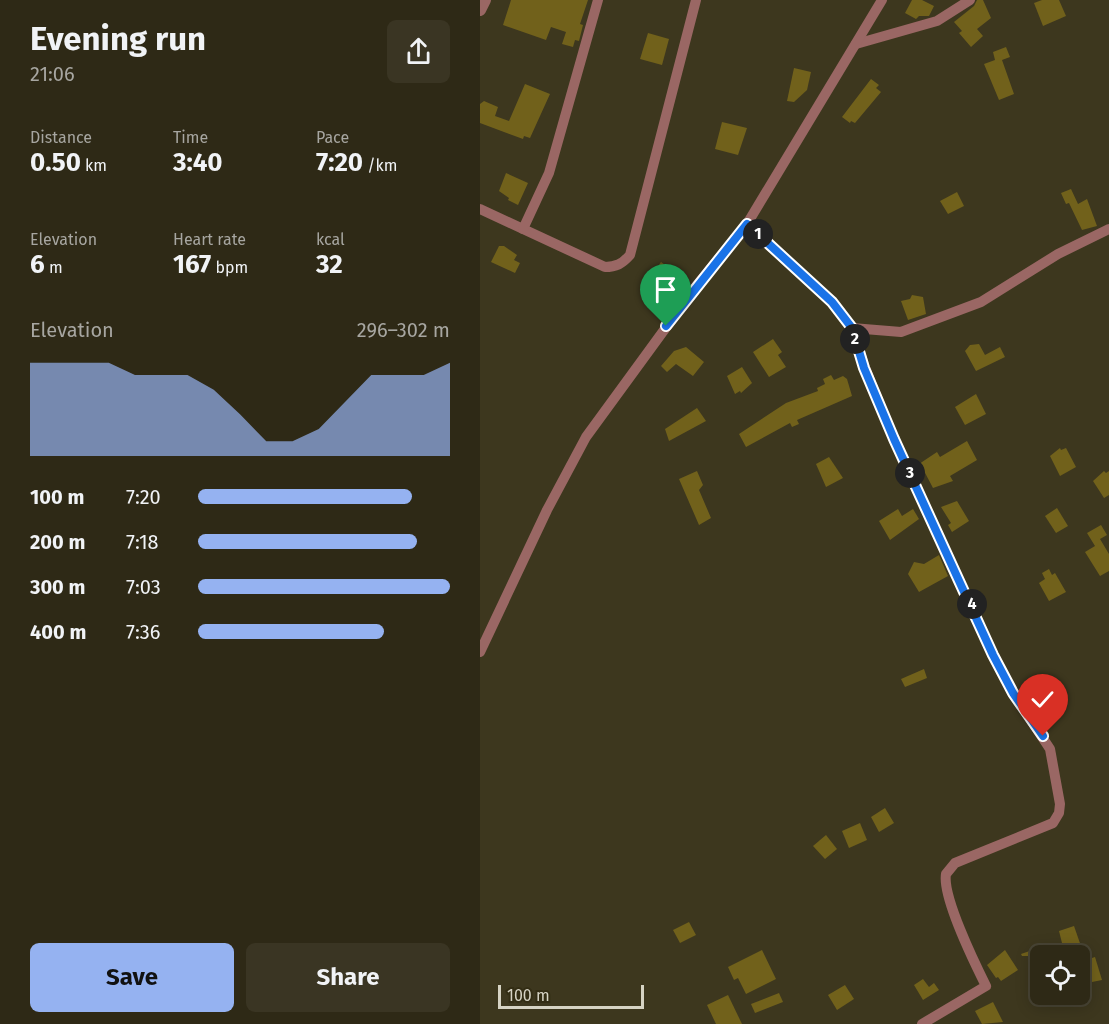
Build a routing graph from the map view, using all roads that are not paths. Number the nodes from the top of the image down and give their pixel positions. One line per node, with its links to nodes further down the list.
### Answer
1 (485, 0): 6 (street)
2 (598, 0): 10 (street)
3 (696, 0): 10 (street)
4 (882, 0): 7 (street)
5 (969, 0): 7 (street)
6 (480, 10)
7 (856, 44): 9 (street)
8 (480, 209): 10 (street)
9 (747, 224): 12 (street); 13 (street)
10 (523, 229)
11 (1109, 229): 12 (street)
12 (852, 328): 14 (street)
13 (480, 652)
14 (922, 1024)

